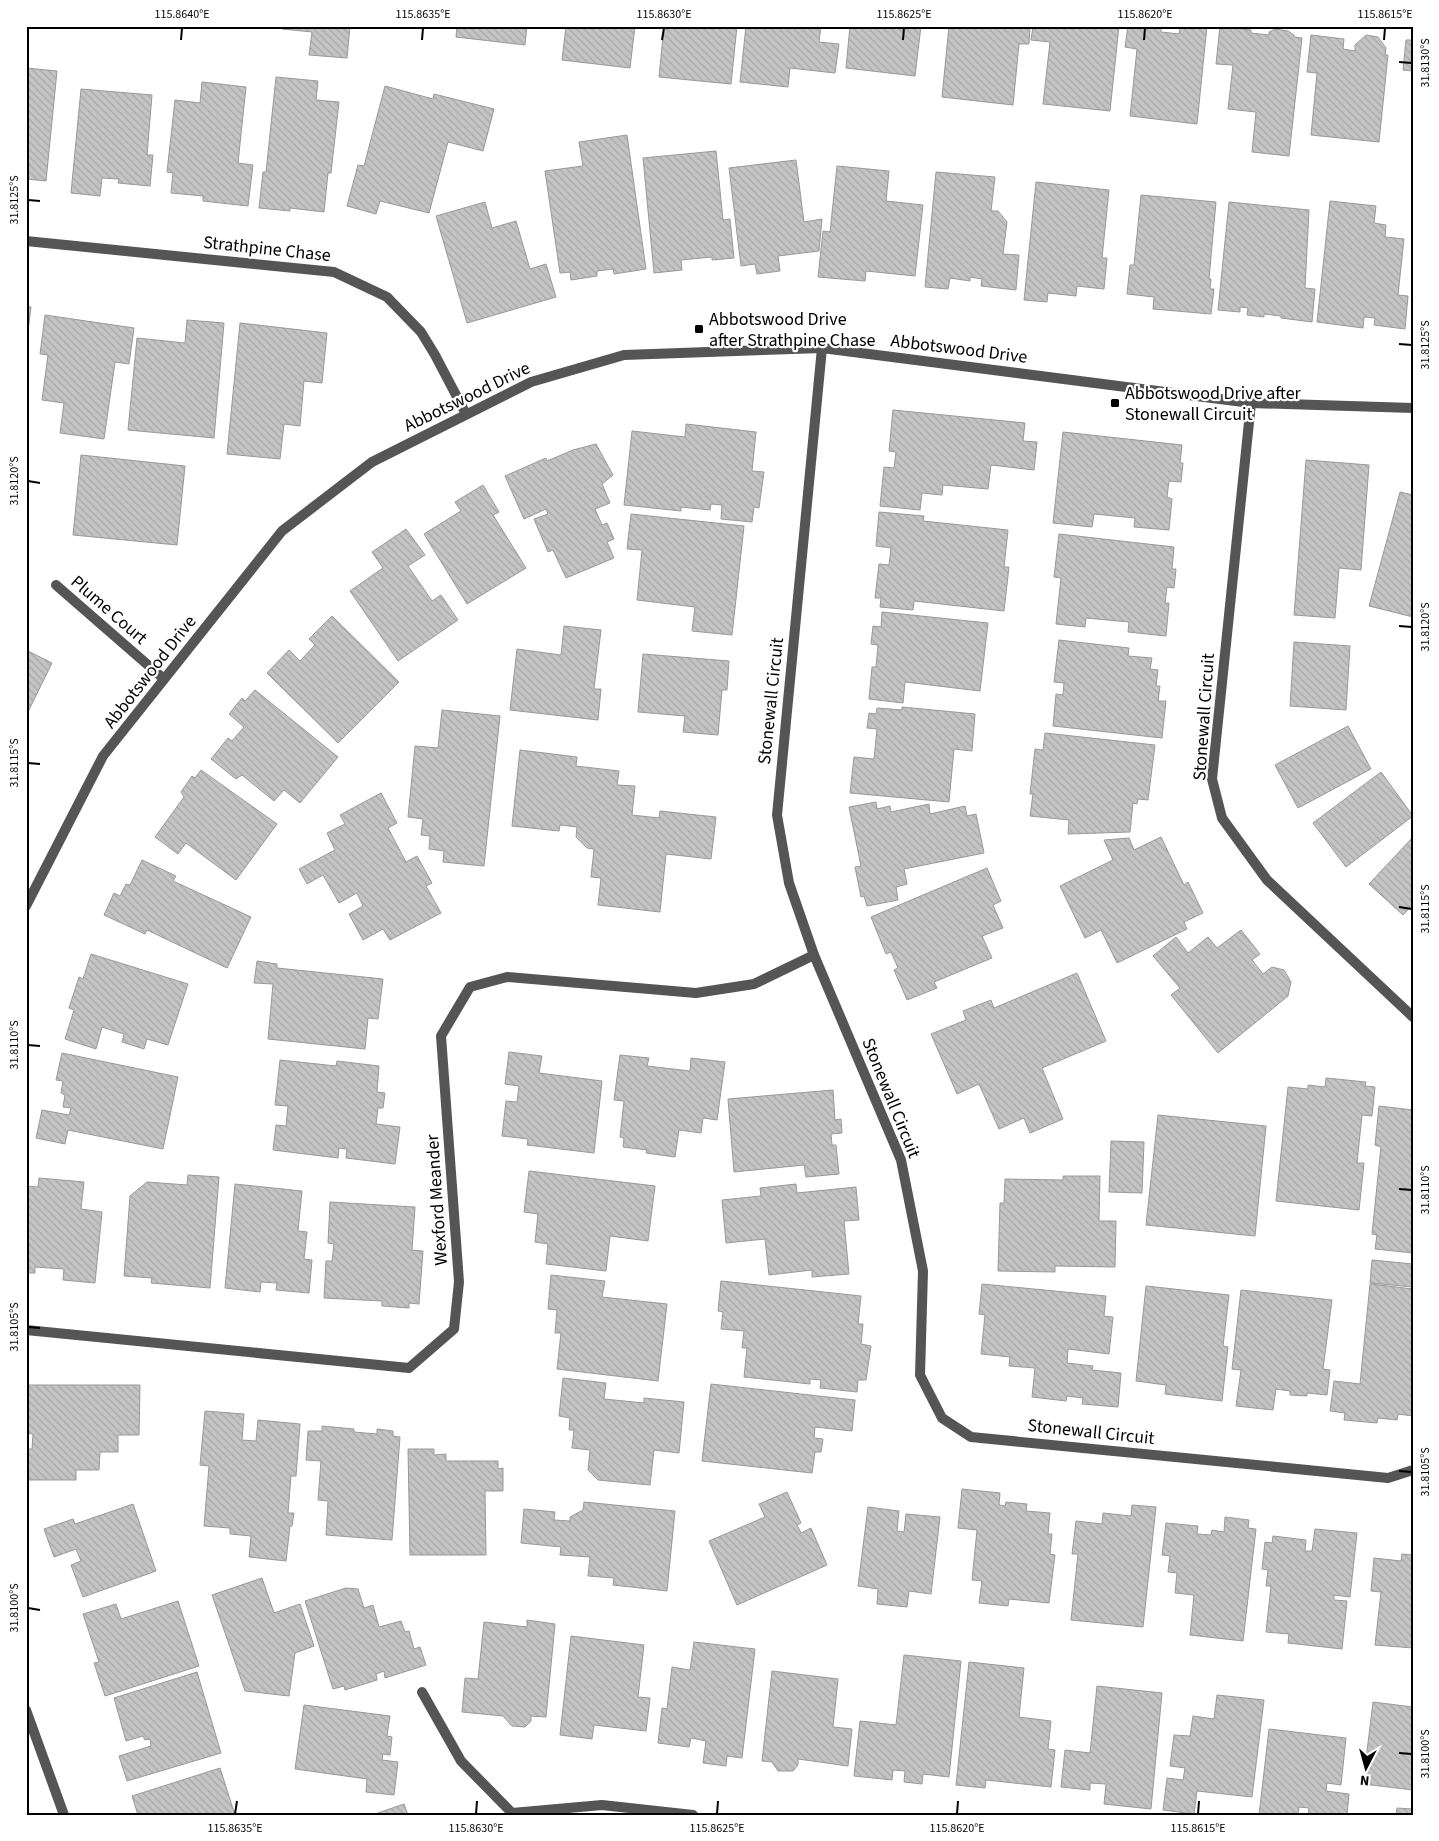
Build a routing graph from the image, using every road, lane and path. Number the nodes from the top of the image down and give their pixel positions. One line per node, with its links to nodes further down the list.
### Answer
1 (26, 241): 5 (street, Strathpine Chase)
2 (822, 348): 3 (street, Abbotswood Drive); 5 (street, Abbotswood Drive); 9 (street, Stonewall Circuit)
3 (1251, 403): 4 (street, Abbotswood Drive); 10 (street, Stonewall Circuit)
4 (1413, 408)
5 (466, 414): 7 (street, Abbotswood Drive)
6 (56, 585): 7 (street, Plume Court)
7 (164, 680): 8 (street, Abbotswood Drive)
8 (26, 906)
9 (814, 955): 11 (street, Wexford Meander); 12 (street, Stonewall Circuit)
10 (1413, 1017)
11 (26, 1330)
12 (1413, 1470)
13 (422, 1692): 15 (street)
14 (26, 1710): 16 (street)
15 (512, 1814): 17 (street)
16 (64, 1815)
17 (693, 1815)

